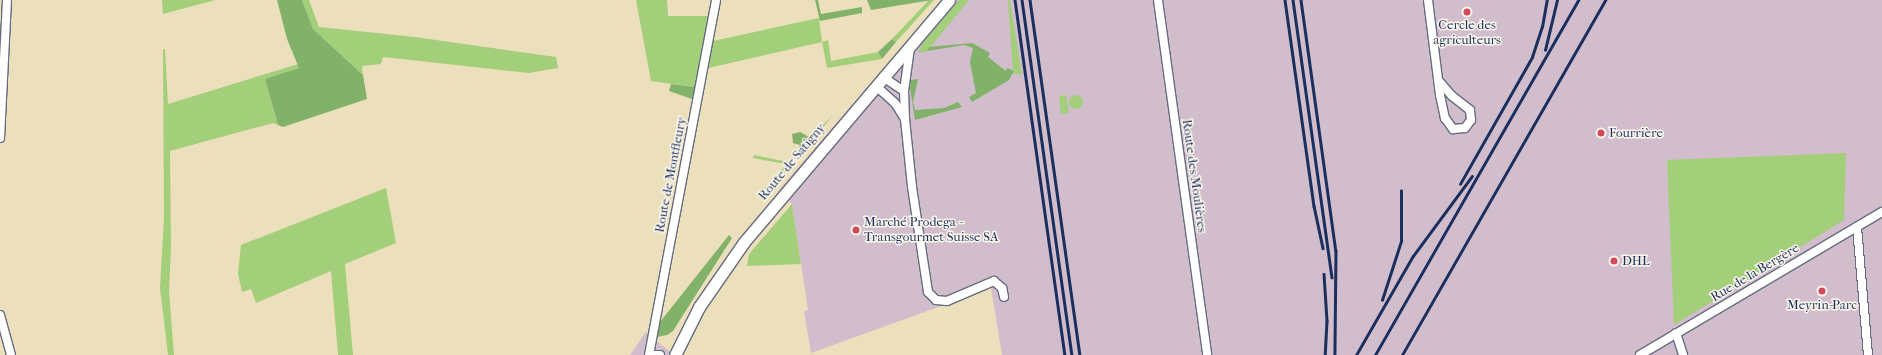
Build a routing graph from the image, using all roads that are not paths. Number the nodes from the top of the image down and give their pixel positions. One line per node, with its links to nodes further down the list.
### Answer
1 (7, 0): 11 (street)
2 (716, 0): 18 (street, Route de Montfleury)
3 (949, 0): 6 (street, Route de Satigny)
4 (1158, 0): 22 (street, Route des Moulières)
5 (1428, 0): 8 (street)
6 (910, 45): 7 (street, Route de Satigny); 9 (street)
7 (879, 81): 9 (street); 10 (street); 21 (street, Route de Satigny)
8 (1439, 81): 8 (street)
9 (904, 91): 10 (street)
10 (905, 119): 14 (street)
11 (0, 138)
12 (1882, 212): 13 (street, Rue de la Bergère)
13 (1857, 226): 16 (street, Rue de la Bergère); 25 (street)
14 (1004, 297)
15 (0, 315): 17 (street)
16 (1676, 334): 23 (street, Rue de la Bergère); 24 (street)
17 (11, 355)
18 (649, 355)
19 (652, 355): 20 (street)
20 (660, 355)
21 (675, 355)
22 (1207, 355)
23 (1640, 355)
24 (1683, 355)
25 (1868, 355)

